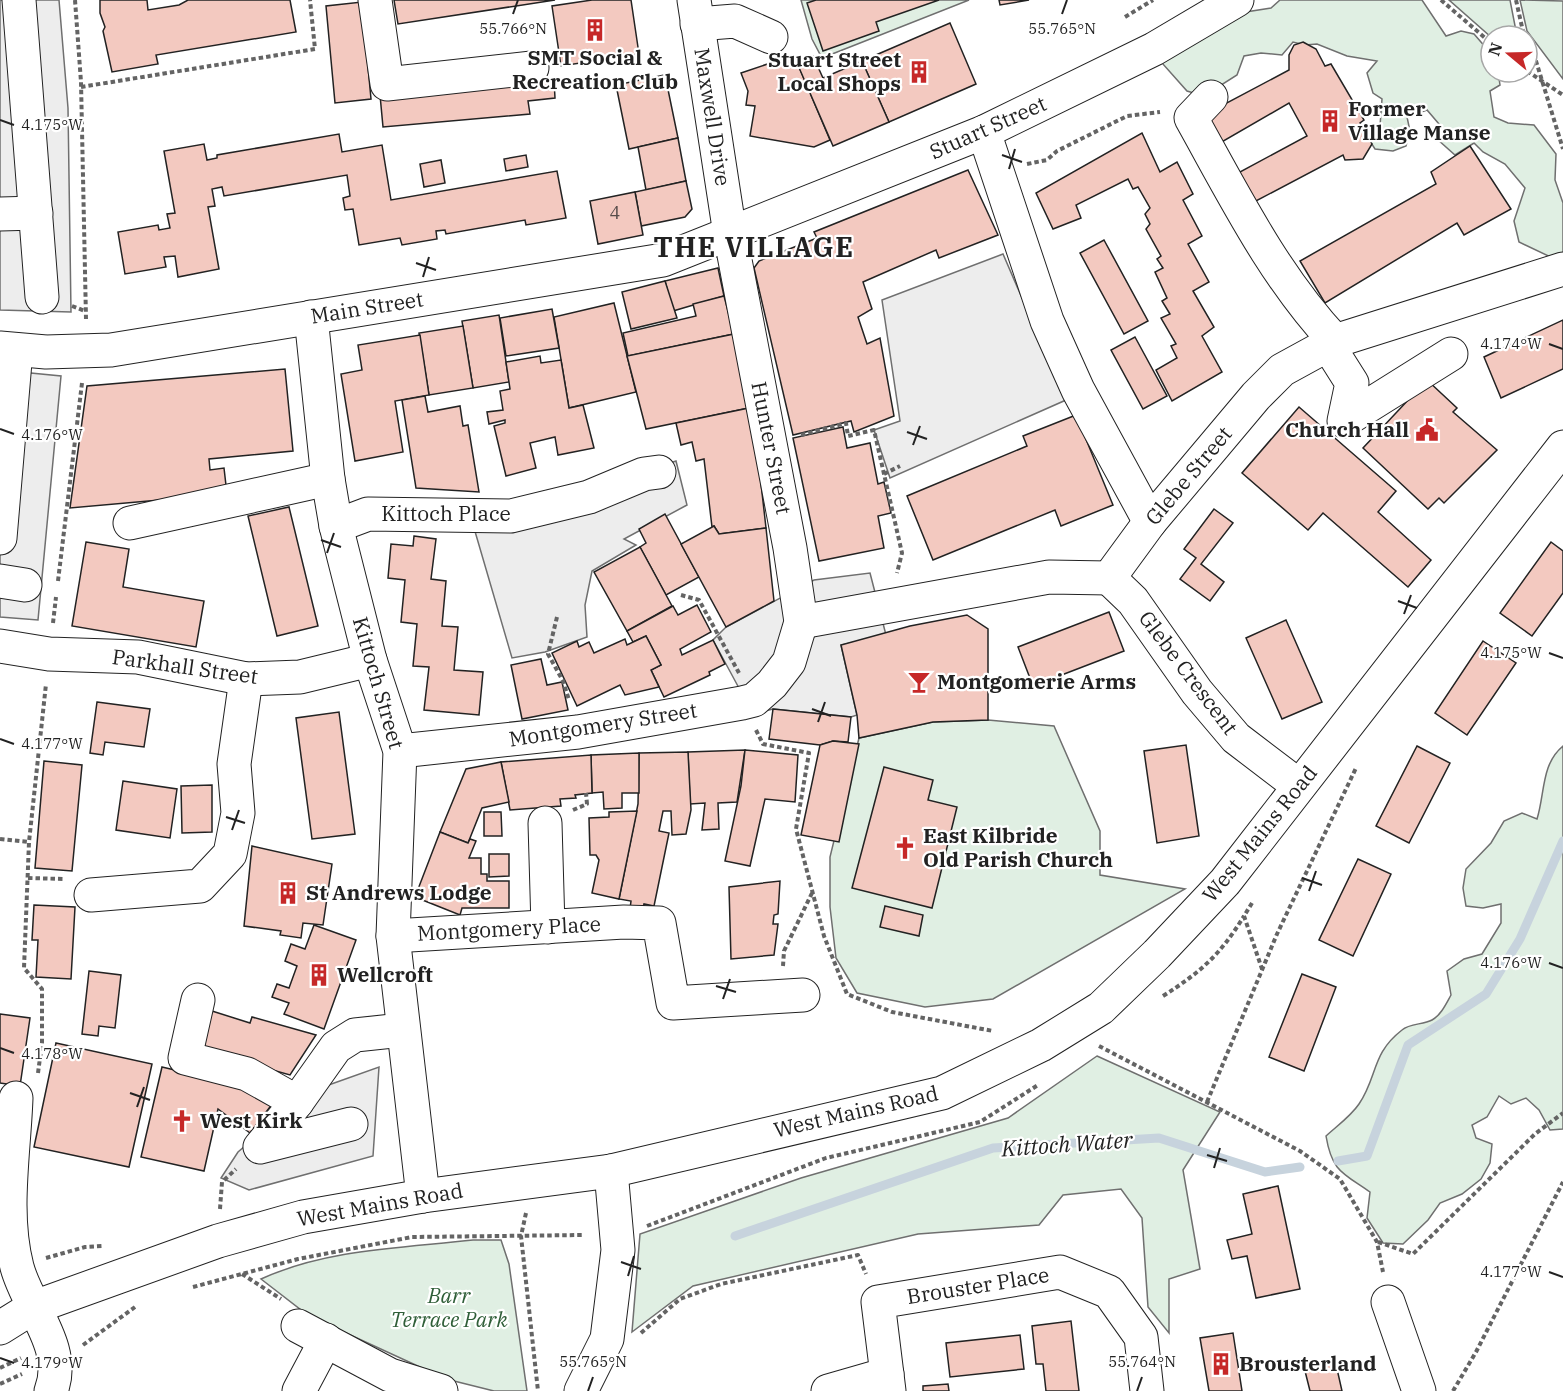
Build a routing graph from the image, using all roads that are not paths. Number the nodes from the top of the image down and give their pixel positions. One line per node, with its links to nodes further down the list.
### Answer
1 (20, 0): 9 (street)
2 (375, 0): 6 (street)
3 (1237, 0): 8 (street, Stuart Street)
4 (696, 12): 5 (street); 11 (street, Maxwell Drive)
5 (771, 37)
6 (532, 68)
7 (1210, 97): 15 (street)
8 (989, 145): 11 (street, Stuart Street); 21 (street)
9 (36, 213): 10 (street); 13 (street)
10 (0, 214)
11 (730, 234): 14 (street, Main Street); 26 (street, Hunter Street)
12 (1563, 269): 15 (street, Glebe Street)
13 (42, 297)
14 (311, 317): 16 (street, Main Street); 20 (street, Kittoch Street)
15 (1331, 343): 17 (street); 21 (street, Glebe Street)
16 (8, 349): 24 (street)
17 (1451, 354)
18 (1563, 447): 32 (street, West Mains Road)
19 (659, 472): 23 (street, Kittoch Place)
20 (328, 479): 22 (street); 23 (street, Kittoch Street)
21 (1150, 522): 25 (street, Glebe Street)
22 (130, 523)
23 (336, 526): 28 (street, Kittoch Street)
24 (0, 538)
25 (1109, 578): 26 (street); 32 (street, Glebe Crescent)
26 (801, 622): 30 (street, Hunter Street)
27 (0, 646): 29 (street, Parkhall Street)
28 (370, 660): 29 (street, Parkhall Street); 31 (street, Kittoch Street)
29 (246, 679): 34 (street)
30 (748, 701): 31 (street, Montgomery Street)
31 (400, 751): 36 (street, Kittoch Street)
32 (1299, 786): 44 (street, West Mains Road)
33 (545, 823): 35 (street)
34 (92, 895)
35 (548, 927): 36 (street, Montgomery Place); 37 (street, Montgomery Place)
36 (393, 936): 39 (street, Kittoch Street)
37 (792, 996)
38 (198, 1000): 41 (street)
39 (402, 1030): 41 (street); 45 (street, Kittoch Street)
40 (16, 1098): 43 (street)
41 (297, 1102): 42 (street)
42 (351, 1124)
43 (7, 1154): 47 (street)
44 (611, 1171): 45 (street, West Mains Road); 53 (street)
45 (423, 1196): 47 (street, West Mains Road)
46 (1388, 1302): 56 (street)
47 (32, 1308): 48 (street, West Mains Road); 50 (street)
48 (0, 1328)
49 (888, 1383): 54 (street); 55 (street, Brouster Place)
50 (51, 1391)
51 (299, 1391): 52 (street)
52 (441, 1391)
53 (581, 1391)
54 (828, 1391)
55 (1147, 1391)
56 (1419, 1391)

